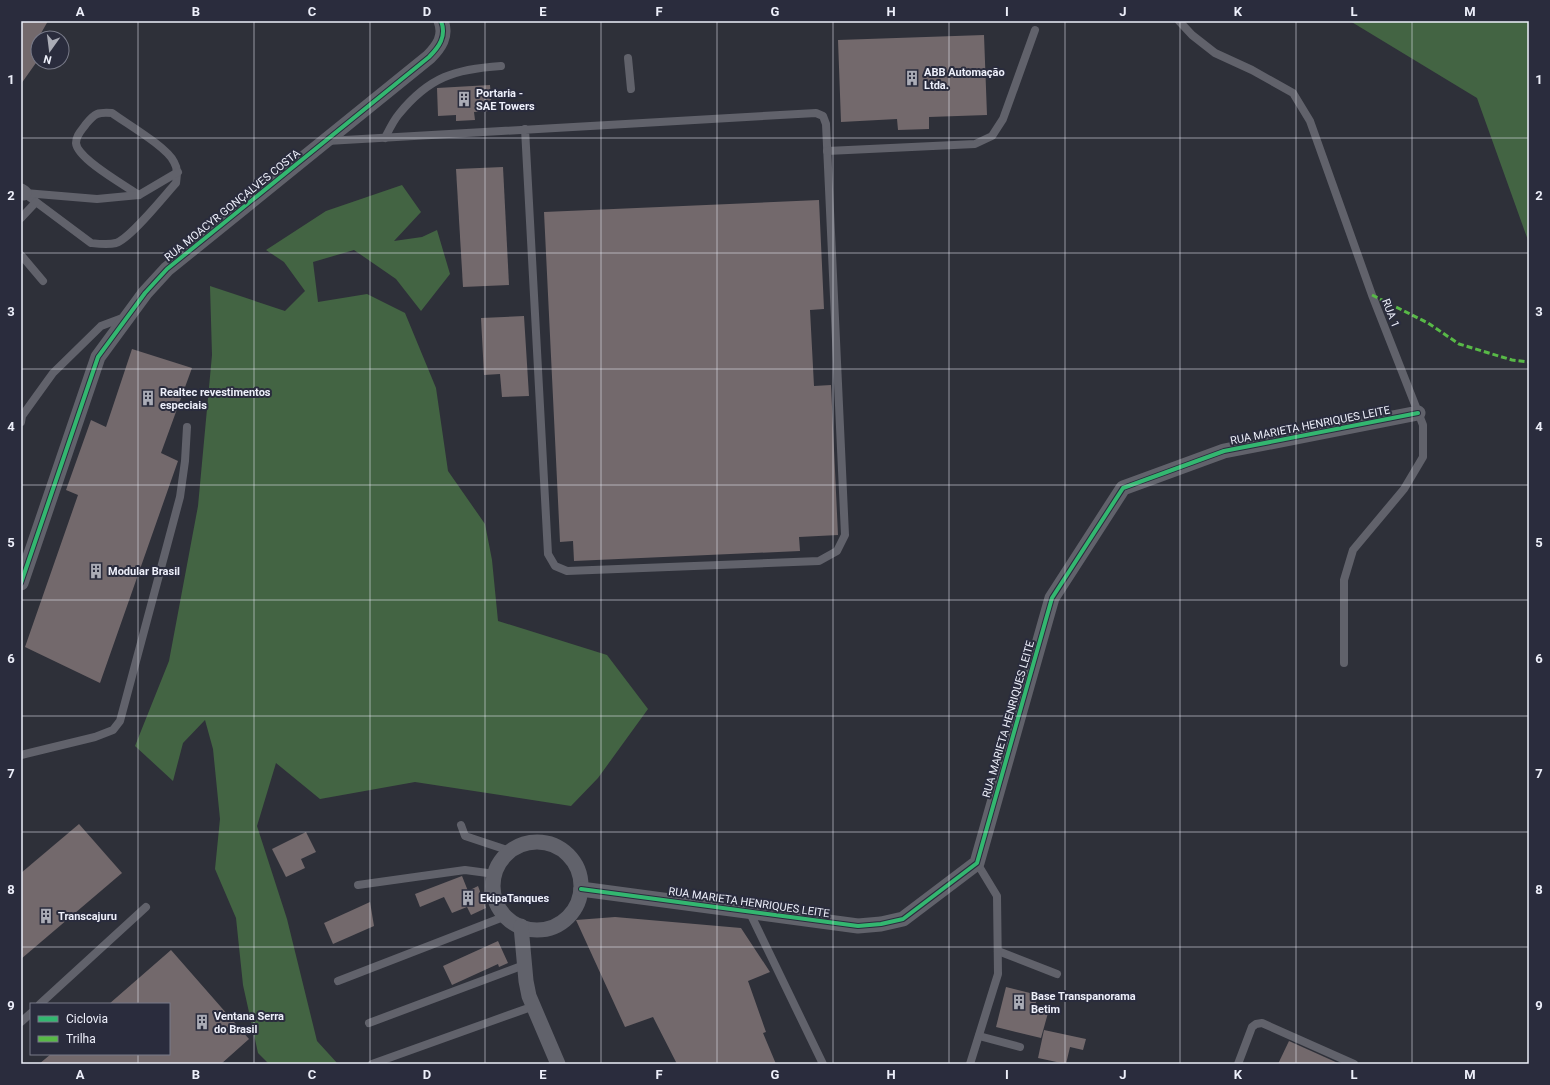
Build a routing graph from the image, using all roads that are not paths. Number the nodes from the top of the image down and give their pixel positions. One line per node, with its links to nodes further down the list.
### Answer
1 (1178, 21): 19 (lane, RUA 1)
2 (442, 27): 9 (street, RUA MOACYR GONÇALVES COSTA)
3 (1035, 30): 10 (lane)
4 (628, 58): 6 (lane)
5 (501, 66): 8 (lane)
6 (630, 89)
7 (525, 129): 8 (lane); 10 (lane); 10 (lane)
8 (385, 138): 9 (lane)
9 (326, 141): 18 (street, RUA MOACYR GONÇALVES COSTA)
10 (827, 151)
11 (178, 172): 13 (lane); 13 (lane); 14 (lane)
12 (22, 192): 13 (lane); 14 (lane)
13 (139, 195)
14 (36, 202): 15 (lane)
15 (21, 218)
16 (21, 256): 17 (lane)
17 (43, 281)
18 (128, 316): 20 (lane); 22 (street, RUA MOACYR GONÇALVES COSTA)
19 (1418, 413): 23 (lane, RUA 1); 27 (street, RUA MARIETA HENRIQUES LEITE)
20 (21, 422)
21 (188, 428): 24 (lane)
22 (21, 583)
23 (1344, 663)
24 (21, 755)
25 (461, 824): 26 (lane)
26 (510, 851): 28 (street); 30 (street)
27 (977, 863): 32 (street, RUA MARIETA HENRIQUES LEITE); 35 (lane)
28 (495, 874): 29 (lane); 33 (street)
29 (358, 885)
30 (581, 889): 32 (street, RUA MARIETA HENRIQUES LEITE); 34 (street)
31 (146, 907): 39 (lane)
32 (749, 911): 48 (lane)
33 (506, 916): 34 (street); 38 (lane)
34 (521, 926): 36 (street)
35 (998, 951): 37 (lane); 44 (lane)
36 (524, 965): 40 (street); 43 (lane)
37 (1057, 974)
38 (338, 981)
39 (41, 1003)
40 (534, 1006): 46 (lane); 47 (street)
41 (30, 1014): 42 (lane)
42 (21, 1022)
43 (369, 1023)
44 (979, 1036): 45 (lane); 49 (lane)
45 (1020, 1047)
46 (372, 1064)
47 (558, 1064)
48 (823, 1064)
49 (970, 1064)
50 (1238, 1064): 51 (lane)
51 (1354, 1064)

